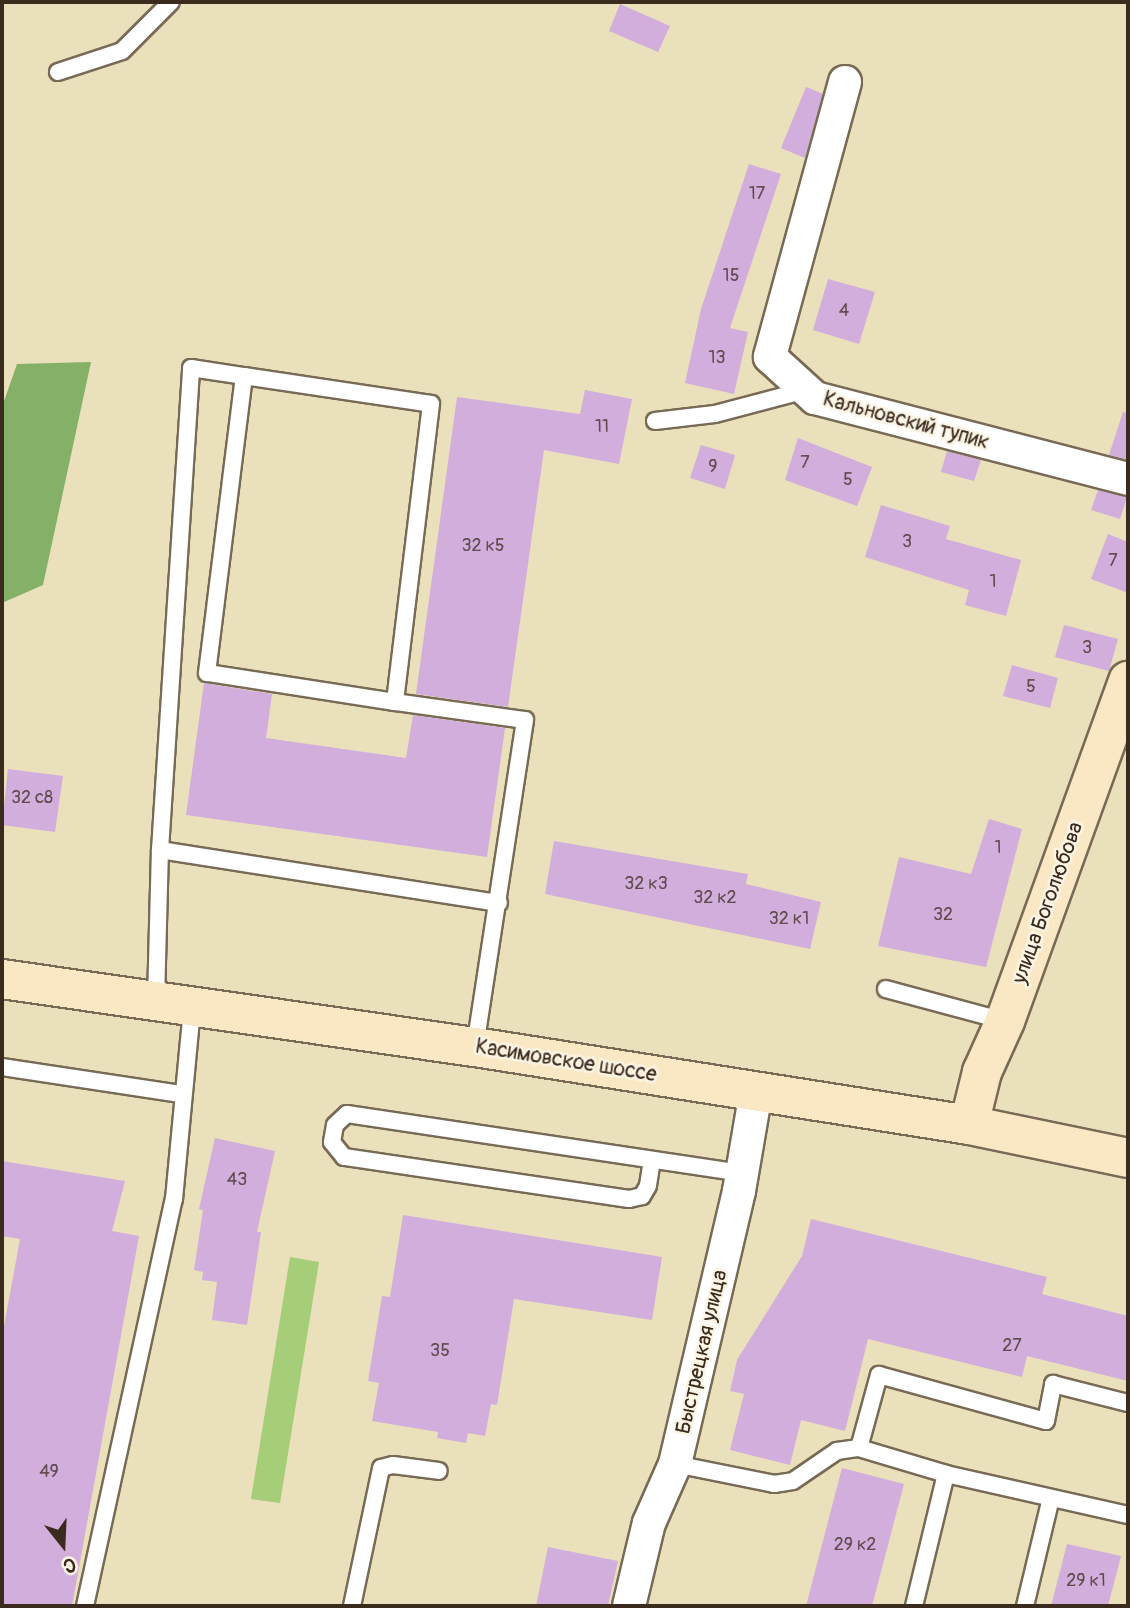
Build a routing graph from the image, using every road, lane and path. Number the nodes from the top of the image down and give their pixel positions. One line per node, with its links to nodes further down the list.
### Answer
1 (171, 2): 2 (lane)
2 (58, 72)
3 (845, 82): 5 (street, Кальновский тупик)
4 (244, 376): 9 (lane); 9 (lane); 10 (lane)
5 (806, 390): 6 (lane); 7 (street, Кальновский тупик)
6 (654, 421)
7 (1128, 478)
8 (1128, 681): 15 (main road, улица Боголюбова)
9 (395, 702): 11 (lane)
10 (160, 850): 11 (lane); 14 (lane)
11 (499, 903): 16 (lane)
12 (2, 979): 14 (main road, Касимовское шоссе)
13 (886, 989): 15 (lane)
14 (174, 1006): 16 (main road, Касимовское шоссе); 19 (lane)
15 (1005, 1021): 20 (main road, улица Боголюбова)
16 (475, 1046): 18 (main road, Касимовское шоссе)
17 (2, 1067): 19 (lane)
18 (756, 1092): 20 (main road, Касимовское шоссе); 23 (street, Быстрецкая улица)
19 (181, 1094): 31 (lane)
20 (969, 1125): 21 (main road, Касимовское шоссе)
21 (1128, 1158)
22 (652, 1160): 22 (lane); 23 (lane)
23 (743, 1173): 26 (street, Быстрецкая улица)
24 (1128, 1403): 25 (lane)
25 (859, 1448): 26 (lane); 28 (lane)
26 (675, 1464): 33 (street, Быстрецкая улица)
27 (439, 1471): 32 (lane)
28 (946, 1474): 29 (lane); 34 (lane)
29 (1051, 1498): 30 (lane); 35 (lane)
30 (1128, 1515)
31 (85, 1606)
32 (352, 1606)
33 (629, 1606)
34 (914, 1606)
35 (1025, 1606)

